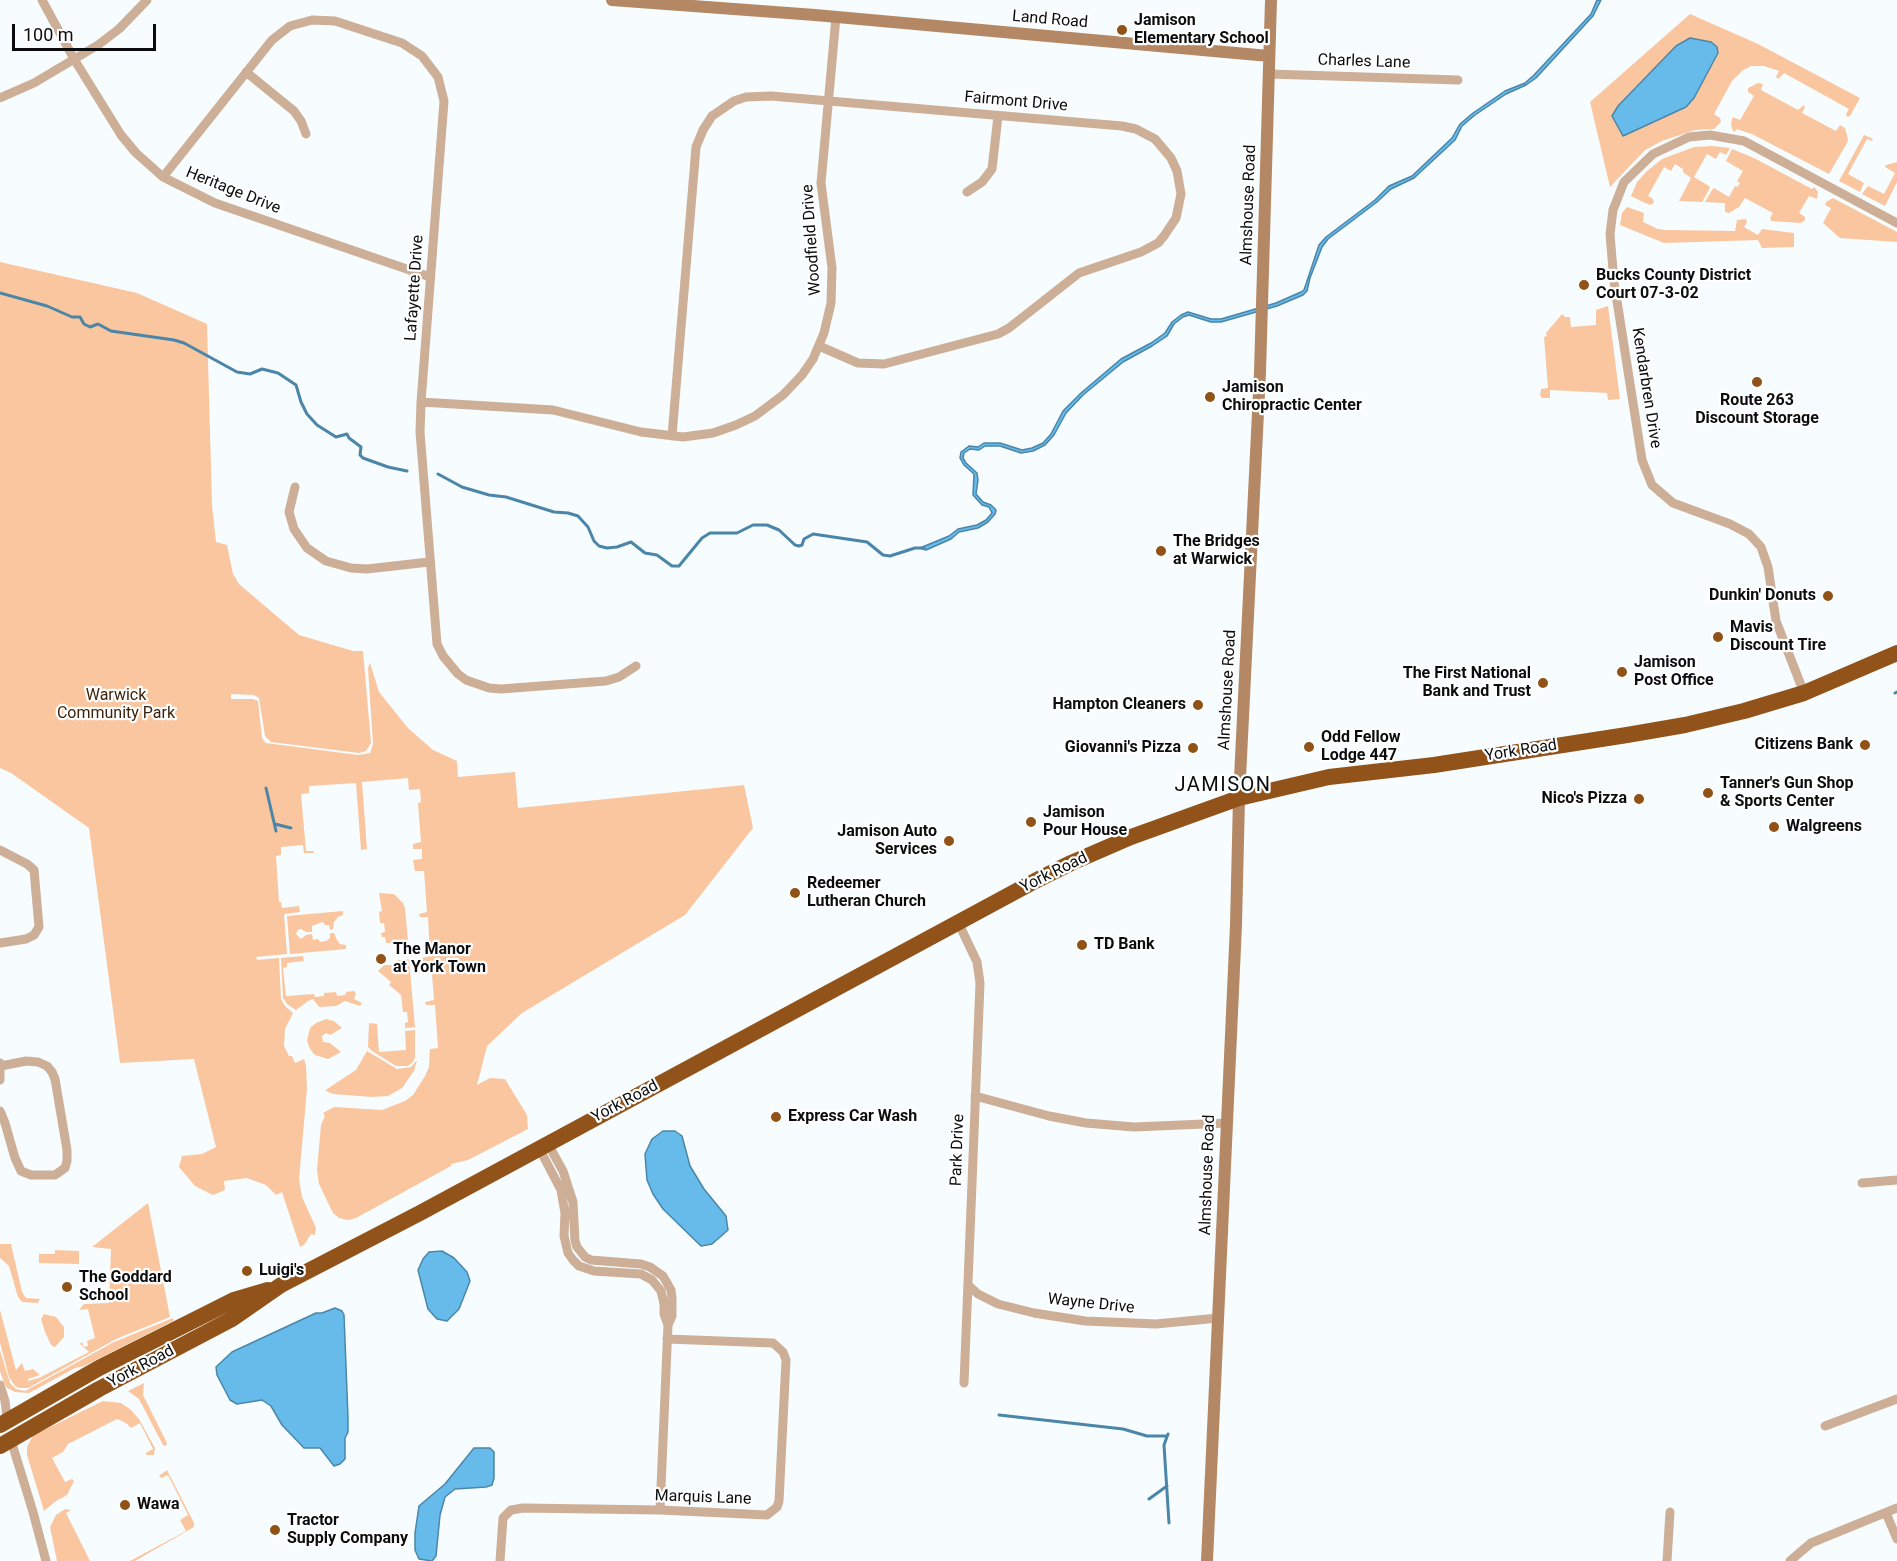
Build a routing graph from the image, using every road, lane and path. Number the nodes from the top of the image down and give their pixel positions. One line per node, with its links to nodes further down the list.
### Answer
1 (42, 0): 7 (street, Heritage Drive)
2 (147, 0): 7 (street)
3 (612, 0): 5 (main road, Land Road)
4 (1271, 0): 6 (main road, Almshouse Road)
5 (836, 17): 6 (main road, Land Road); 12 (street, Woodfield Drive)
6 (1269, 56): 9 (main road, Almshouse Road)
7 (74, 59): 11 (street); 15 (street, Heritage Drive)
8 (246, 72): 14 (street); 15 (street, Lafayette Drive); 18 (street, Lafayette Drive)
9 (1269, 74): 10 (street, Charles Lane); 27 (main road, Almshouse Road)
10 (1458, 80)
11 (0, 98)
12 (828, 101): 13 (street, Fairmont Drive); 19 (street, Woodfield Drive); 21 (street, Fairmont Drive)
13 (998, 116): 16 (street); 19 (street, Fairmont Drive)
14 (306, 134)
15 (163, 177): 18 (street, Heritage Drive)
16 (968, 192)
17 (1897, 224): 26 (street, Kendarbren Drive)
18 (430, 277): 20 (street, Lafayette Drive)
19 (819, 346): 21 (street, Woodfield Drive)
20 (421, 402): 21 (street, Woodfield Drive); 23 (street, Lafayette Drive)
21 (672, 436)
22 (295, 487): 23 (street)
23 (429, 562): 25 (street, Lafayette Drive)
24 (1897, 653): 26 (highway, York Road)
25 (636, 666)
26 (1804, 693): 27 (highway, York Road)
27 (1239, 798): 29 (highway, York Road); 35 (main road, Almshouse Road)
28 (0, 850): 30 (street)
29 (958, 922): 33 (street, Park Drive); 36 (highway, York Road)
30 (0, 943)
31 (0, 1065): 32 (street); 34 (street)
32 (0, 1080)
33 (975, 1096): 35 (street); 39 (street, Park Drive)
34 (0, 1111)
35 (1227, 1123): 41 (main road, Almshouse Road)
36 (543, 1146): 40 (highway, York Road); 42 (street)
37 (1897, 1180): 38 (street)
38 (1862, 1183)
39 (968, 1285): 41 (street, Wayne Drive); 43 (street, Park Drive)
40 (281, 1286): 46 (highway, York Road); 48 (highway, York Road)
41 (1218, 1318): 56 (main road, Almshouse Road)
42 (667, 1339): 50 (street); 50 (street, Marquis Lane)
43 (964, 1383)
44 (0, 1386): 46 (street)
45 (1897, 1399): 47 (street)
46 (3, 1416): 48 (street)
47 (1825, 1426)
48 (5, 1442): 54 (street)
49 (1897, 1508): 52 (street)
50 (660, 1510): 55 (street, Marquis Lane)
51 (1670, 1512): 57 (street)
52 (1886, 1512): 53 (street); 58 (street)
53 (1897, 1539)
54 (46, 1561)
55 (500, 1561)
56 (1207, 1561)
57 (1667, 1561)
58 (1790, 1561)

